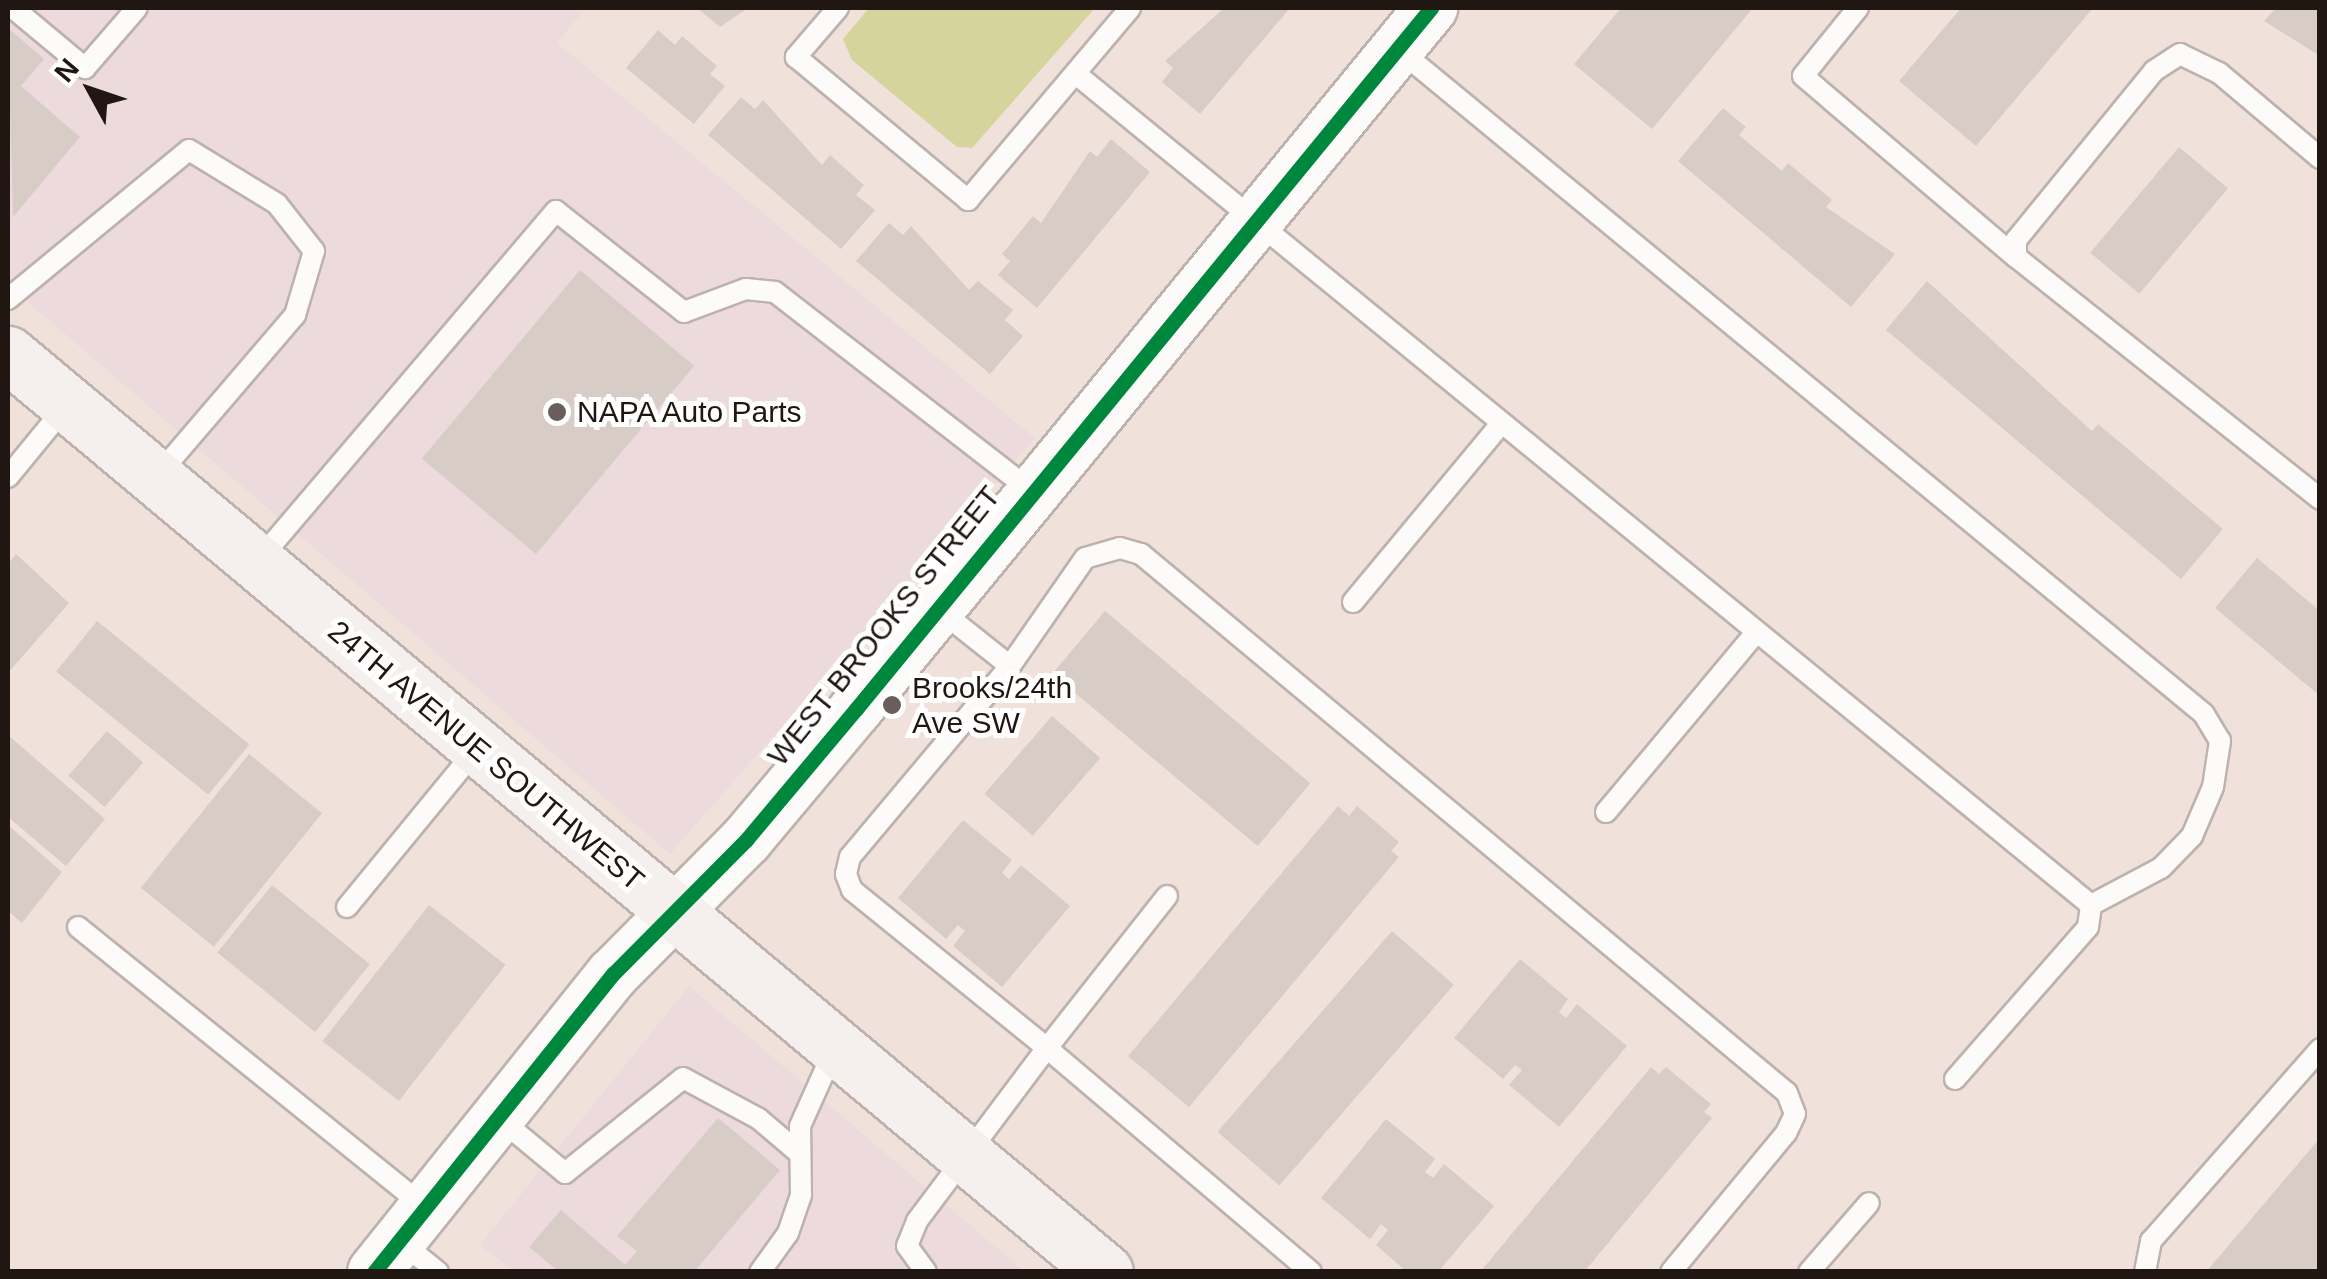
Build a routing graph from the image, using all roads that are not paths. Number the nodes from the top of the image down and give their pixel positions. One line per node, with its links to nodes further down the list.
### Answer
1 (13, 8): 2 (lane)
2 (138, 8)
3 (838, 8): 8 (lane)
4 (1130, 8): 8 (lane)
5 (1431, 8): 7 (street, WEST BROOKS STREET)
6 (1858, 8): 11 (lane)
7 (1397, 48): 10 (street, WEST BROOKS STREET); 28 (lane)
8 (1076, 74): 10 (lane)
9 (2320, 158): 11 (lane)
10 (1253, 221): 15 (lane); 18 (street, WEST BROOKS STREET)
11 (2016, 257): 19 (lane)
12 (8, 299): 17 (lane)
13 (8, 354): 14 (main road, 24TH AVENUE SOUTHWEST)
14 (67, 405): 16 (lane); 17 (main road, 24TH AVENUE SOUTHWEST)
15 (1500, 426): 21 (lane); 23 (lane)
16 (8, 477)
17 (155, 478): 20 (main road, 24TH AVENUE SOUTHWEST)
18 (1029, 489): 20 (lane); 22 (street, WEST BROOKS STREET)
19 (2320, 499)
20 (256, 563): 25 (main road, 24TH AVENUE SOUTHWEST)
21 (1352, 602)
22 (933, 605): 24 (lane); 30 (street, WEST BROOKS STREET)
23 (1754, 635): 26 (lane); 28 (lane)
24 (1010, 666): 33 (lane); 45 (lane)
25 (477, 749): 29 (lane); 30 (main road, 24TH AVENUE SOUTHWEST)
26 (1606, 812)
27 (1167, 896): 33 (lane)
28 (2091, 905): 35 (lane)
29 (347, 907)
30 (672, 912): 32 (main road, 24TH AVENUE SOUTHWEST); 36 (street, WEST BROOKS STREET)
31 (78, 927): 40 (lane)
32 (835, 1048): 37 (lane); 38 (main road, 24TH AVENUE SOUTHWEST)
33 (1047, 1048): 38 (lane); 44 (lane)
34 (2320, 1049): 47 (lane)
35 (1955, 1079)
36 (501, 1120): 37 (lane); 40 (street, WEST BROOKS STREET)
37 (799, 1153): 41 (lane)
38 (964, 1154): 42 (lane); 43 (main road, 24TH AVENUE SOUTHWEST)
39 (1868, 1202): 46 (lane)
40 (410, 1248)
41 (760, 1272)
42 (926, 1272)
43 (1105, 1272)
44 (1312, 1272)
45 (1671, 1272)
46 (1809, 1272)
47 (2145, 1272)

